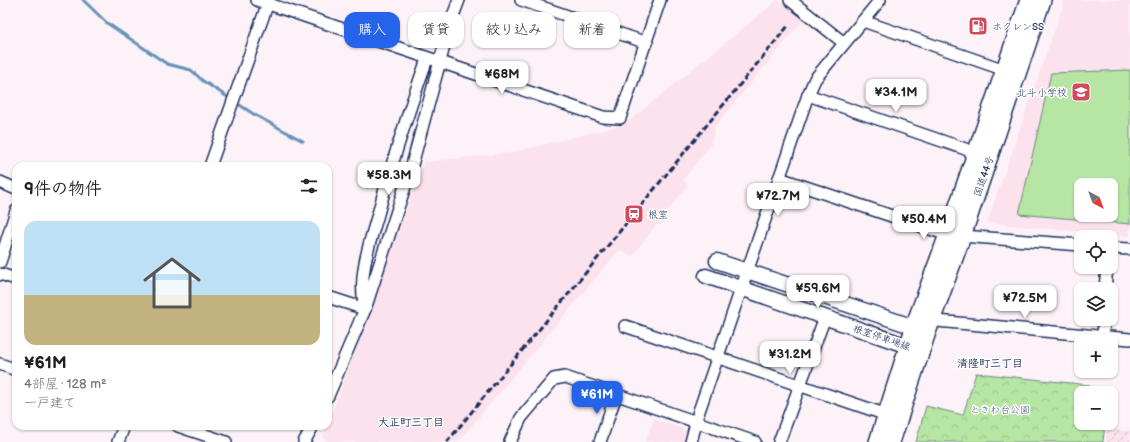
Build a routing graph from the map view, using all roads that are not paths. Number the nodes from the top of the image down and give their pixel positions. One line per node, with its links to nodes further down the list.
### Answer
1 (459, 0): 13 (street)
2 (521, 0): 10 (street)
3 (660, 0): 10 (street)
4 (790, 0): 11 (street)
5 (880, 0): 9 (street)
6 (1028, 0): 14 (highway, 国道44号)
7 (1042, 0): 22 (highway, 国道44号)
8 (264, 1): 12 (street); 17 (street)
9 (862, 21): 11 (street); 14 (street)
10 (646, 43): 13 (street)
11 (844, 44): 15 (street)
12 (427, 59): 13 (street); 34 (street)
13 (440, 63): 34 (street)
14 (1005, 70): 16 (highway, 国道44号)
15 (808, 95): 16 (street); 18 (street)
16 (977, 153): 22 (highway, 国道44号)
17 (211, 162)
18 (779, 178): 22 (street); 28 (street)
19 (0, 182): 20 (street)
20 (12, 187)
21 (12, 224): 27 (street)
22 (955, 235): 23 (street); 36 (highway, 国道44号)
23 (1074, 244)
24 (1118, 248): 25 (street)
25 (1130, 249)
26 (717, 261): 28 (main road, 根室停車場線)
27 (0, 262)
28 (747, 271): 32 (street); 36 (main road, 根室停車場線)
29 (0, 274): 31 (street)
30 (706, 276): 32 (main road, 根室停車場線)
31 (12, 278)
32 (742, 288): 35 (main road, 根室停車場線); 42 (street)
33 (332, 298): 34 (street)
34 (365, 309): 45 (street)
35 (825, 317): 41 (main road, 根室停車場線); 46 (street)
36 (922, 325): 38 (street); 41 (highway, 国道44号)
37 (625, 326): 42 (street)
38 (1074, 335)
39 (1118, 339): 40 (street)
40 (1130, 340)
41 (915, 348): 48 (highway, 国道44号); 62 (highway, 国道44号)
42 (718, 358): 46 (street); 49 (street)
43 (0, 364): 44 (street)
44 (12, 368)
45 (332, 383)
46 (799, 386): 48 (street); 60 (street)
47 (616, 395): 49 (street); 56 (street); 57 (street)
48 (887, 415): 61 (highway, 国道44号)
49 (697, 422): 58 (street); 59 (street)
50 (122, 430): 53 (street)
51 (190, 430): 54 (street)
52 (311, 430): 55 (street)
53 (118, 442)
54 (226, 442)
55 (304, 442)
56 (510, 442)
57 (600, 442)
58 (691, 442)
59 (755, 442)
60 (779, 442)
61 (878, 442)
62 (891, 442)

